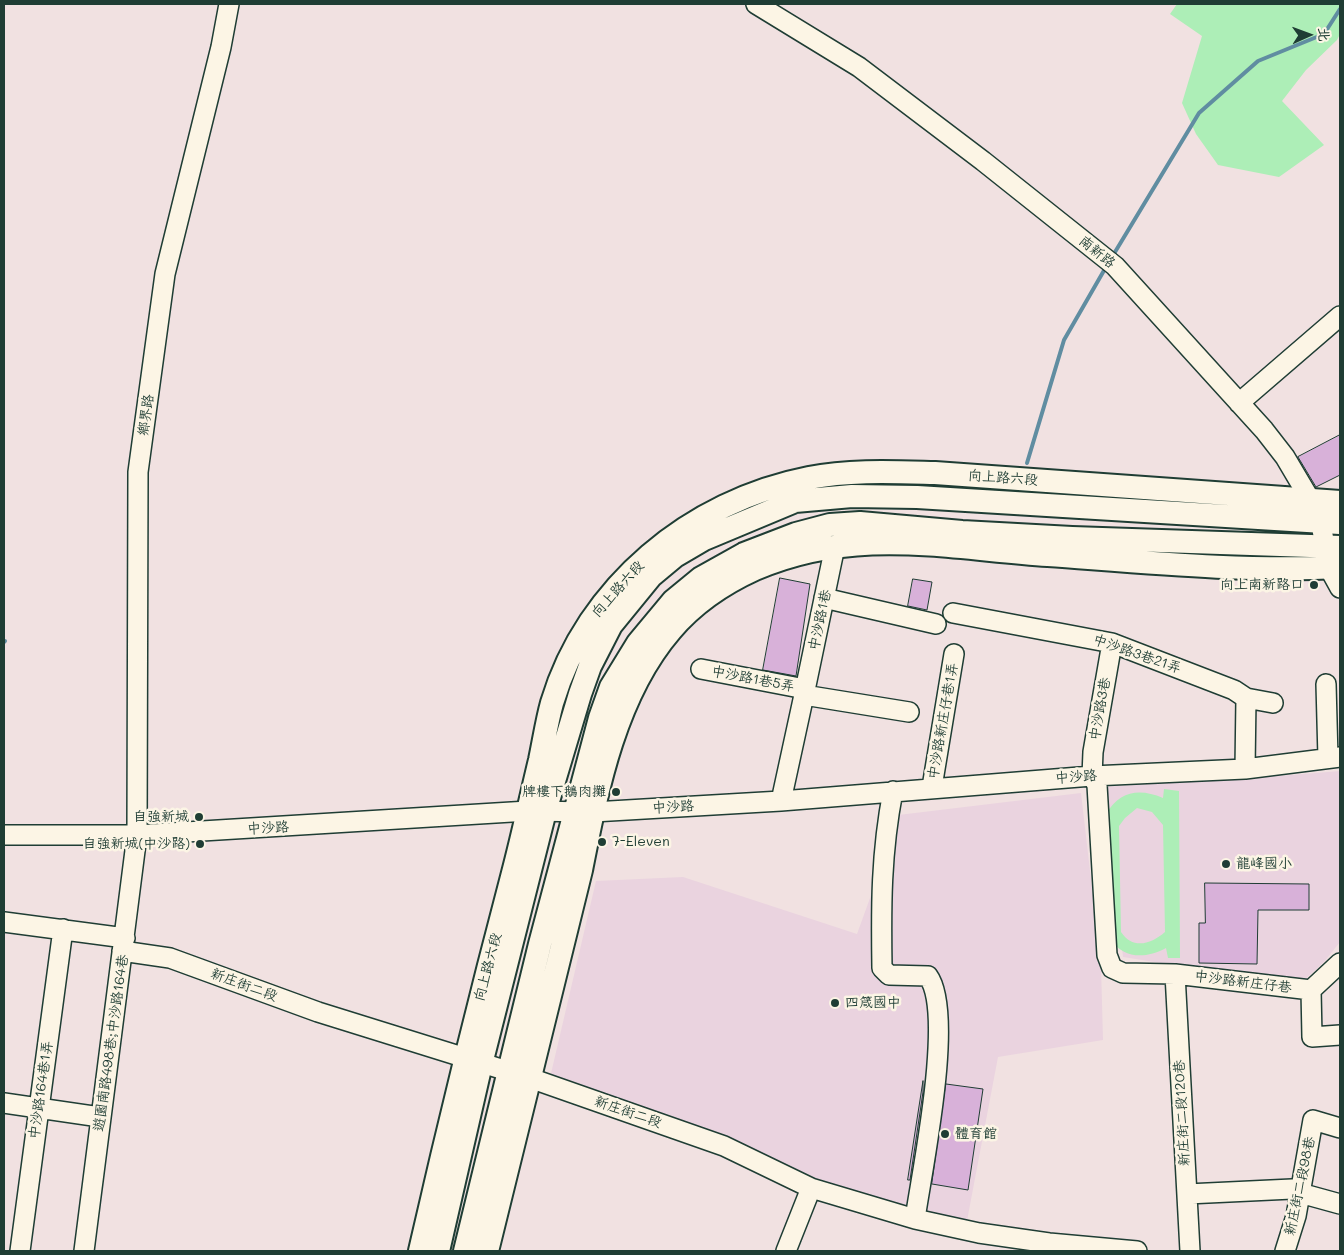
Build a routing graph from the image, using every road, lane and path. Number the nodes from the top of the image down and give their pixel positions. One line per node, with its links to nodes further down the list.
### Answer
1 (229, 4): 31 (street, 鄉界路)
2 (756, 4): 4 (street, 南新路)
3 (1340, 316): 4 (street)
4 (1239, 403): 5 (street, 南新路)
5 (1311, 501): 6 (main road, 向上路六段); 7 (street, 南新路); 28 (main road, 向上路六段)
6 (1340, 502)
7 (1330, 524): 9 (street, 南新路); 28 (main road, 向上路六段)
8 (835, 546): 9 (main road); 11 (street, 中沙路1巷); 29 (main road)
9 (1334, 557): 10 (street, 南新路); 29 (main road)
10 (1340, 588)
11 (824, 598): 13 (street); 18 (street, 中沙路1巷)
12 (953, 613): 14 (street, 中沙路3巷21弄)
13 (936, 624)
14 (1112, 642): 19 (street, 中沙路3巷21弄); 24 (street, 中沙路3巷)
15 (954, 654): 25 (street, 中沙路新庄仔巷1弄)
16 (701, 669): 18 (street, 中沙路1巷5弄)
17 (1326, 684): 22 (street)
18 (805, 692): 21 (street); 27 (street, 中沙路1巷)
19 (1246, 698): 20 (street, 中沙路3巷21弄); 23 (street)
20 (1273, 703)
21 (909, 712)
22 (1334, 757): 23 (street, 中沙路)
23 (1245, 769): 24 (street, 中沙路)
24 (1092, 776): 25 (street, 中沙路); 36 (street, 中沙路3巷)
25 (932, 788): 26 (street, 中沙路)
26 (893, 791): 27 (street, 中沙路); 49 (street)
27 (781, 801): 29 (street, 中沙路)
28 (537, 811): 29 (street, 中沙路); 31 (street, 中沙路); 39 (main road, 向上路六段)
29 (583, 812): 40 (main road)
30 (4, 835): 31 (street, 中沙路)
31 (137, 835): 34 (street, 遊園南路498巷;中沙路164巷)
32 (4, 922): 33 (street, 新庄街二段)
33 (63, 929): 34 (street, 新庄街二段); 42 (street, 中沙路164巷1弄)
34 (124, 945): 39 (street, 新庄街二段); 43 (street, 遊園南路498巷;中沙路164巷)
35 (1340, 963): 37 (street, 中沙路新庄仔巷)
36 (1175, 974): 37 (street, 中沙路新庄仔巷); 47 (street, 新庄街二段120巷)
37 (1311, 990): 38 (street, 中沙路新庄仔巷)
38 (1340, 1035)
39 (473, 1061): 40 (street, 新庄街二段); 53 (main road, 向上路六段); 54 (main road, 向上路六段)
40 (520, 1075): 45 (street, 新庄街二段); 55 (main road); 56 (main road)
41 (4, 1103): 42 (street)
42 (39, 1109): 43 (street); 51 (street, 中沙路164巷1弄)
43 (100, 1117): 52 (street, 遊園南路498巷;中沙路164巷)
44 (1340, 1128): 46 (street, 新庄街二段98巷)
45 (811, 1188): 49 (street, 新庄街二段); 57 (street)
46 (1296, 1191): 47 (street); 48 (street); 60 (street, 新庄街二段98巷)
47 (1187, 1194): 59 (street, 新庄街二段120巷)
48 (1340, 1204)
49 (915, 1219): 50 (street, 新庄街二段)
50 (1048, 1247): 58 (street, 新庄街二段)
51 (20, 1251)
52 (84, 1251)
53 (420, 1251)
54 (438, 1251)
55 (465, 1251)
56 (487, 1251)
57 (786, 1251)
58 (1136, 1251)
59 (1190, 1251)
60 (1285, 1251)

